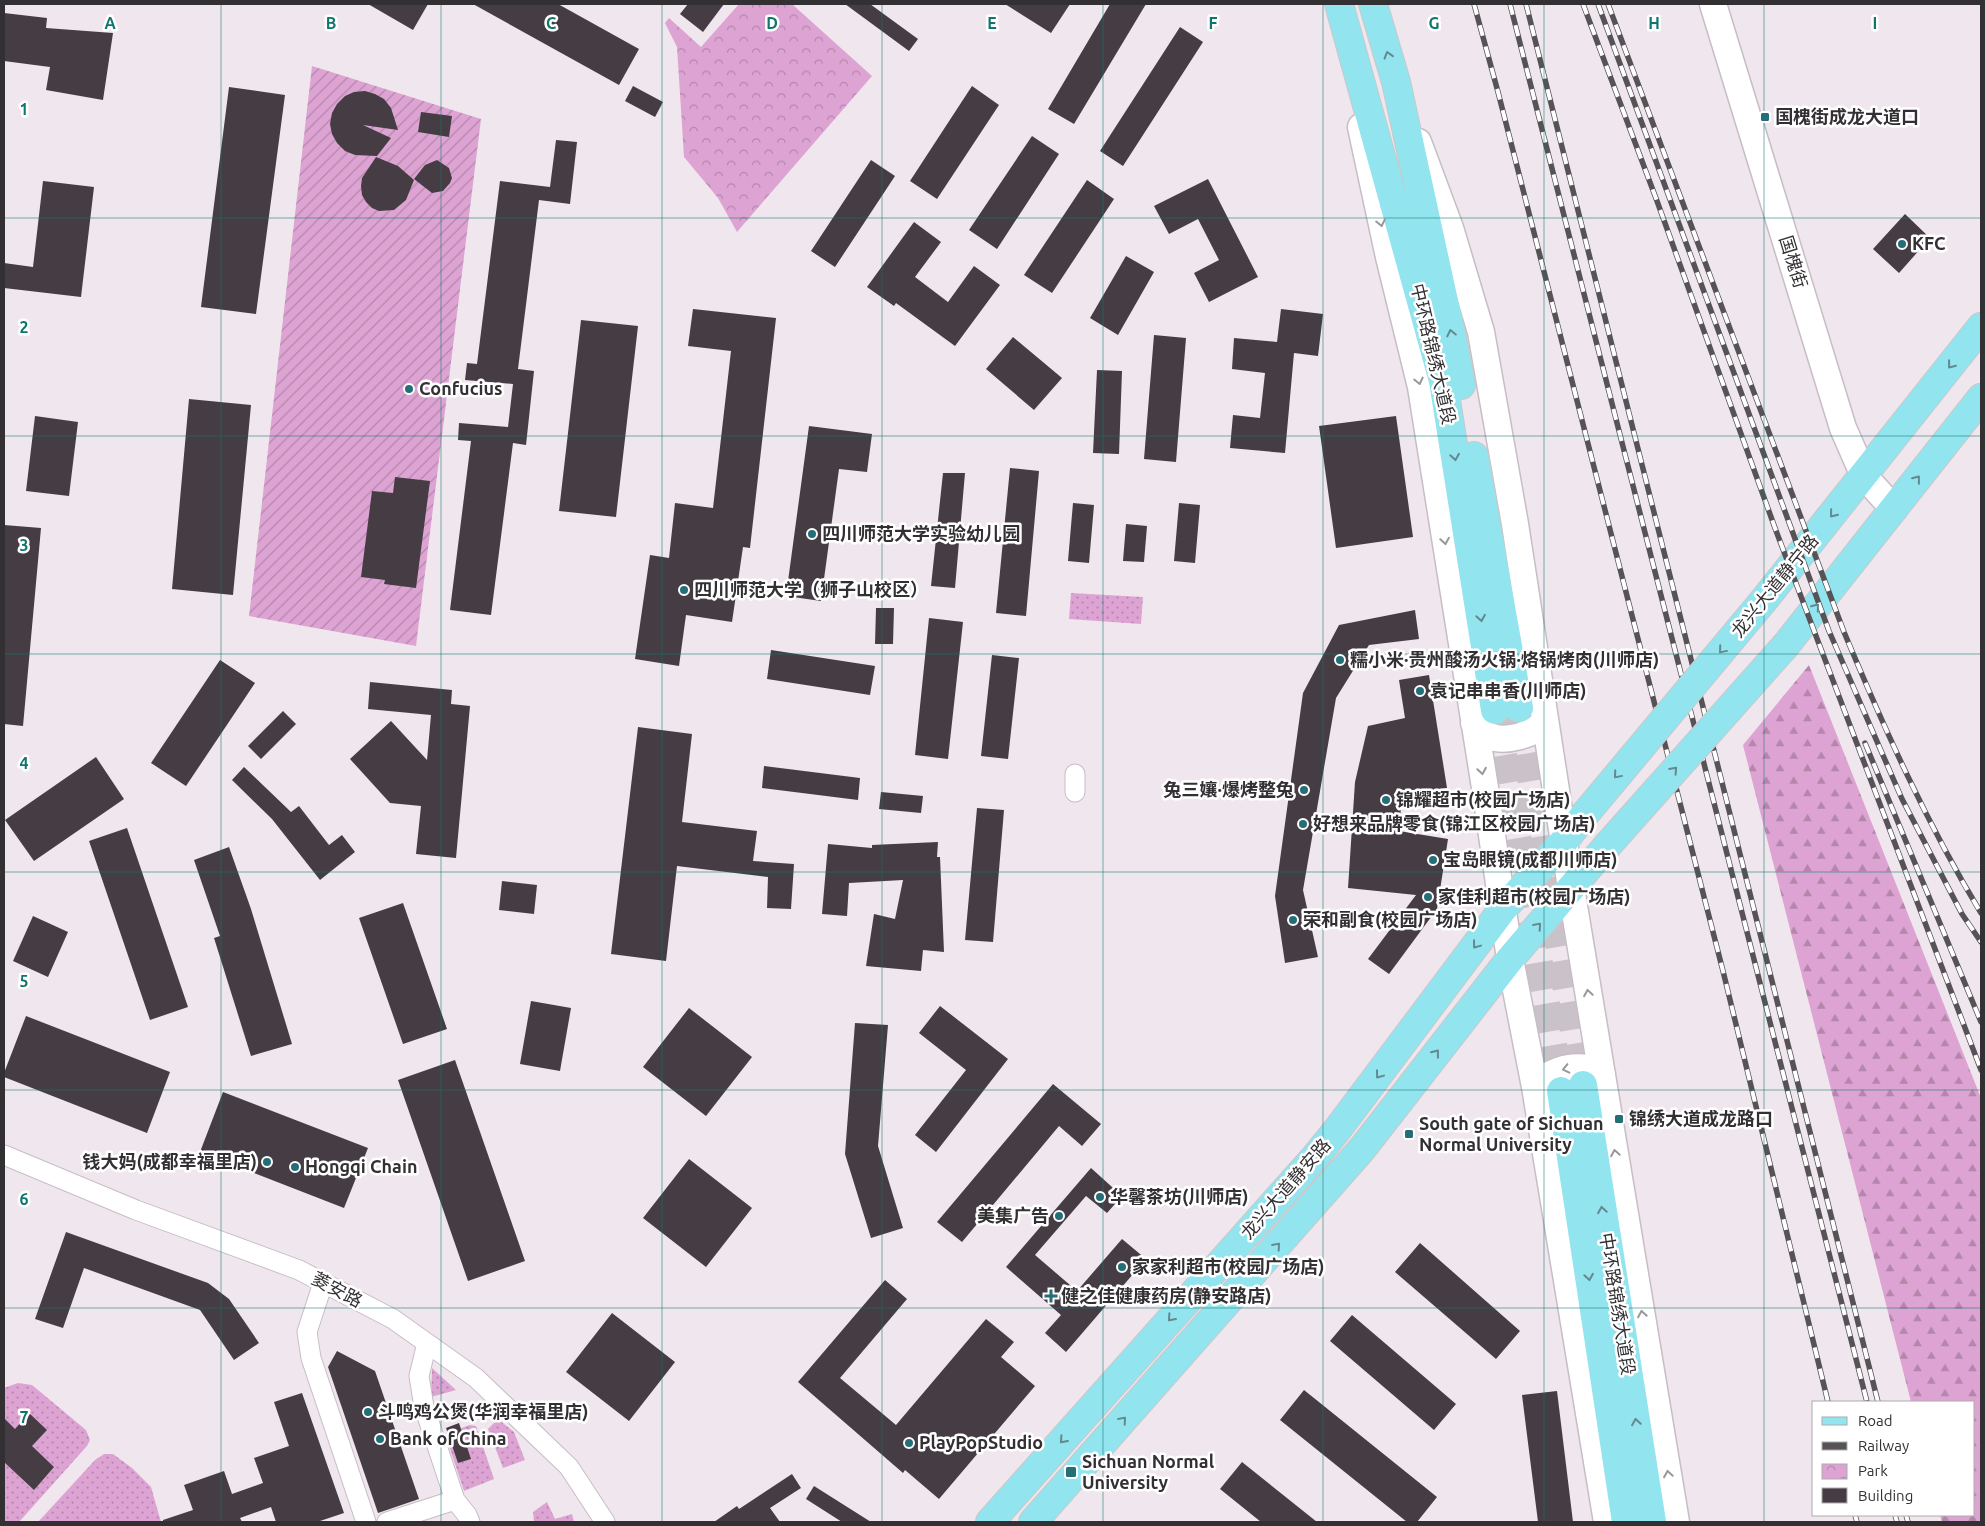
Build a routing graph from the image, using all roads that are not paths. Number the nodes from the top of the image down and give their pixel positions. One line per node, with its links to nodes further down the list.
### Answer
1 (1338, 4): 9 (main road, 中环路锦绣大道段, one-way to 9)
2 (1373, 4): 4 (main road, 中环路锦绣大道段, one-way to 2)
3 (1713, 4): 7 (main road, 国槐街)
4 (1396, 82): 9 (main road, 中环路锦绣大道段, one-way to 4); 10 (main road)
5 (1981, 327): 7 (main road, 龙兴大道静宁路, one-way to 7)
6 (1981, 398): 8 (main road, one-way to 6)
7 (1864, 476): 8 (main road, 国槐街); 11 (main road, 龙兴大道静宁路, one-way to 11, bridge)
8 (1894, 509): 12 (main road, one-way to 8, bridge)
9 (1496, 714): 10 (main road); 13 (main road, one-way to 13)
10 (1544, 722): 11 (main road)
11 (1564, 841): 12 (main road); 13 (main road, 龙兴大道静安路)
12 (1571, 888): 14 (main road, 龙兴大道静安路, one-way to 12); 15 (main road, one-way to 12)
13 (1502, 910): 14 (main road); 24 (main road, 龙兴大道静安路, one-way to 24)
14 (1510, 959): 15 (main road); 25 (main road, 龙兴大道静安路, one-way to 14)
15 (1570, 1084): 26 (main road); 27 (main road, 中环路锦绣大道段, one-way to 27); 28 (main road, 中环路锦绣大道段, one-way to 15); 29 (main road, one-way to 15)
16 (4, 1154): 17 (street, 菱安路)
17 (323, 1283): 18 (street, 菱安路); 20 (street)
18 (427, 1343): 19 (street); 23 (street, 菱安路)
19 (455, 1500): 21 (street); 22 (street)
20 (366, 1522)
21 (386, 1522)
22 (470, 1522)
23 (605, 1522)
24 (990, 1522)
25 (1033, 1522)
26 (1607, 1522)
27 (1626, 1522)
28 (1652, 1522)
29 (1676, 1522)

